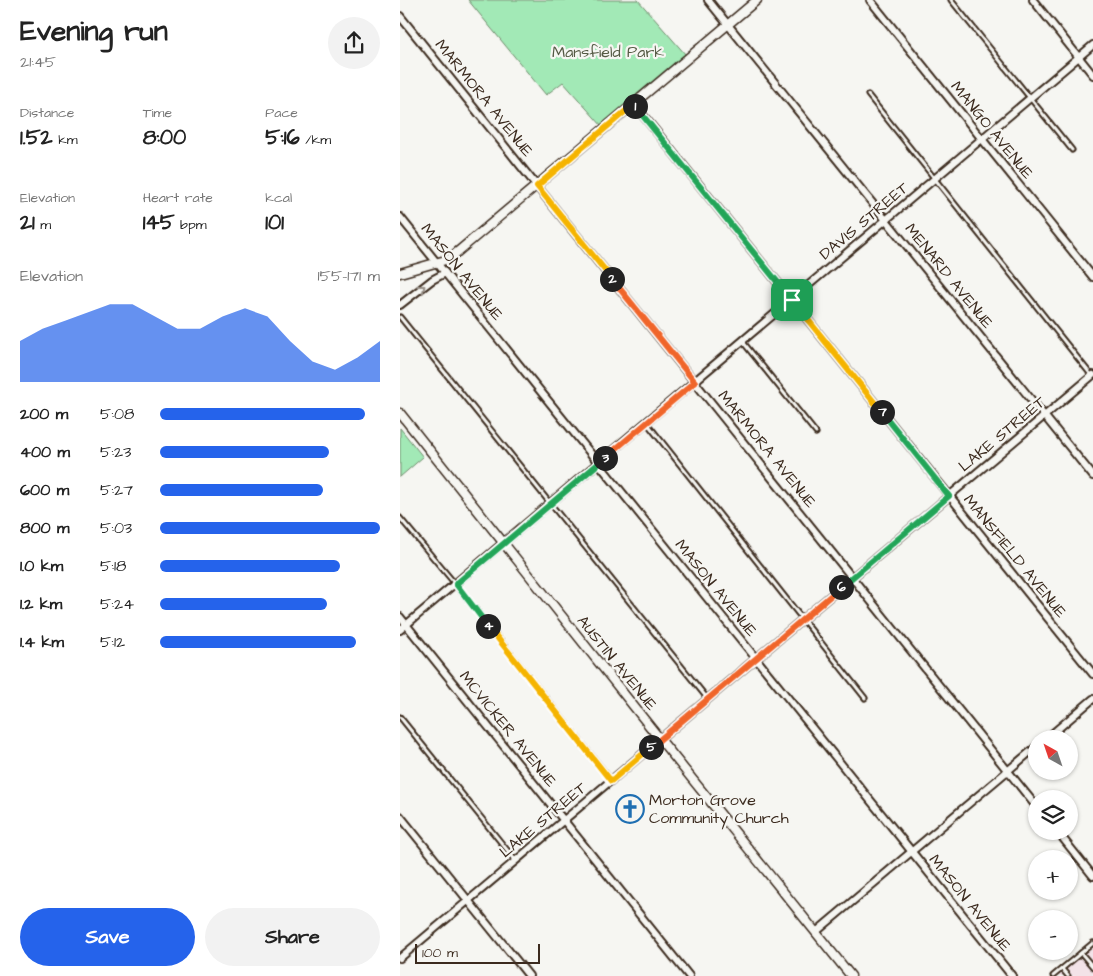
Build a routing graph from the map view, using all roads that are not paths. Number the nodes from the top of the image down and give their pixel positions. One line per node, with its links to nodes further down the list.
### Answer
1 (708, 0): 7 (street, MENARD AVENUE)
2 (758, 0): 7 (street)
3 (870, 0): 14 (street, MANGO AVENUE)
4 (952, 0): 12 (lane)
5 (1033, 0): 9 (street)
6 (400, 16): 17 (street, MARMORA AVENUE)
7 (728, 25): 13 (street); 19 (street, MENARD AVENUE)
8 (1093, 45): 9 (street, DAVIS STREET)
9 (1078, 57): 10 (street); 12 (street, DAVIS STREET)
10 (1093, 75)
11 (868, 96): 16 (lane)
12 (1030, 98): 14 (street, DAVIS STREET); 15 (lane)
13 (634, 104): 17 (street); 24 (street, MANSFIELD AVENUE)
14 (982, 139): 16 (street, DAVIS STREET); 23 (street, MANGO AVENUE)
15 (1072, 150)
16 (934, 179): 19 (street, DAVIS STREET); 28 (lane)
17 (537, 186): 20 (street); 29 (street, MARMORA AVENUE)
18 (400, 216): 20 (street, MASON AVENUE)
19 (886, 220): 24 (street, DAVIS STREET); 31 (street, MENARD AVENUE)
20 (437, 263): 21 (street); 22 (street, MASON AVENUE)
21 (400, 273)
22 (445, 273): 25 (street, one-way to 22); 34 (street, MASON AVENUE)
23 (1093, 277)
24 (792, 300): 27 (street, DAVIS STREET); 36 (street, MANSFIELD AVENUE)
25 (400, 305)
26 (400, 317): 37 (lane)
27 (742, 342): 29 (street, DAVIS STREET); 33 (lane)
28 (1093, 376): 31 (street, LAKE STREET)
29 (695, 382): 32 (street, DAVIS STREET); 40 (street, MARMORA AVENUE)
30 (400, 413): 39 (street, AUSTIN AVENUE)
31 (1044, 416): 35 (street, MENARD AVENUE); 36 (street, LAKE STREET)
32 (646, 423): 34 (street, DAVIS STREET); 43 (lane)
33 (816, 433)
34 (598, 463): 37 (street, DAVIS STREET); 46 (street, MASON AVENUE)
35 (1093, 476)
36 (949, 496): 40 (street, LAKE STREET); 47 (street, MANSFIELD AVENUE)
37 (550, 504): 39 (street, DAVIS STREET); 49 (lane)
38 (400, 518): 41 (lane)
39 (504, 543): 41 (street, DAVIS STREET); 53 (street, AUSTIN AVENUE)
40 (852, 578): 43 (street, LAKE STREET); 55 (street, MARMORA AVENUE)
41 (456, 584): 44 (street, DAVIS STREET); 56 (lane)
42 (400, 617): 44 (street, MCVICKER AVENUE)
43 (802, 620): 46 (street, LAKE STREET); 48 (lane)
44 (406, 625): 45 (street, DAVIS STREET); 59 (street, MCVICKER AVENUE)
45 (400, 630)
46 (756, 659): 49 (street, LAKE STREET); 61 (street, MASON AVENUE)
47 (1093, 674)
48 (865, 698)
49 (708, 699): 53 (street, LAKE STREET)
50 (1093, 699): 52 (street)
51 (400, 717): 62 (lane)
52 (1057, 730)
53 (660, 739): 56 (street, LAKE STREET); 65 (street, AUSTIN AVENUE)
54 (1028, 754): 55 (street)
55 (1008, 770): 57 (street, MARMORA AVENUE); 61 (street)
56 (611, 781): 59 (street, LAKE STREET)
57 (1028, 796)
58 (400, 816): 64 (street)
59 (564, 820): 62 (street, LAKE STREET); 72 (street, MCVICKER AVENUE)
60 (1064, 840): 63 (street)
61 (911, 852): 65 (street); 74 (street, MASON AVENUE)
62 (516, 861): 64 (street, LAKE STREET)
63 (1093, 876)
64 (468, 901): 68 (street, LAKE STREET); 71 (street)
65 (816, 932): 73 (street, AUSTIN AVENUE)
66 (1093, 942): 67 (lane)
67 (1081, 952): 69 (lane); 70 (lane)
68 (400, 958)
69 (1093, 966)
70 (1062, 969): 75 (lane); 76 (lane)
71 (529, 976)
72 (689, 976)
73 (851, 976)
74 (1012, 976)
75 (1053, 976)
76 (1068, 976)

